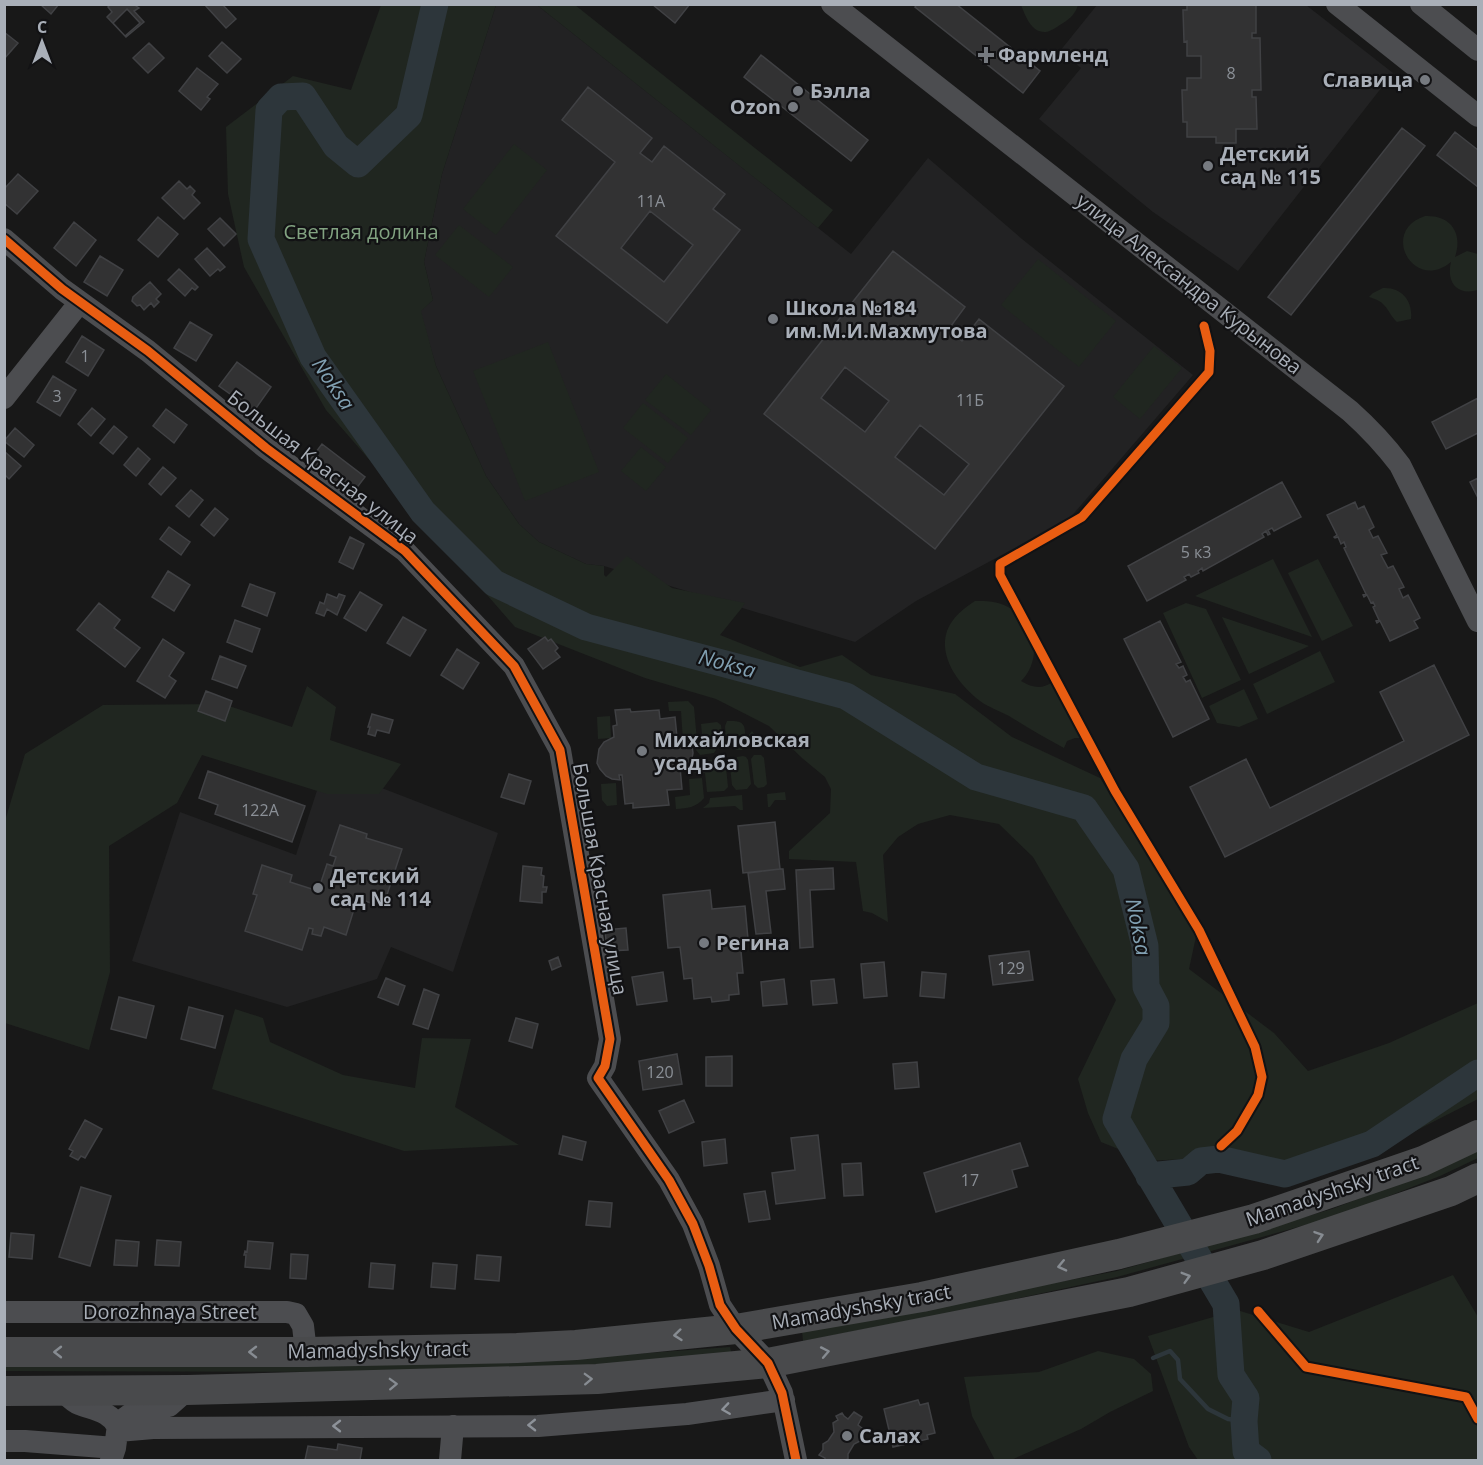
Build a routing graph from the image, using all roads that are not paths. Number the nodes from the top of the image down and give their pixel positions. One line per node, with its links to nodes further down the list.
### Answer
1 (832, 4): 9 (street, улица Александра Курынова)
2 (1337, 4): 5 (street)
3 (1421, 4): 4 (street)
4 (1479, 50)
5 (1479, 116)
6 (4, 239): 7 (street, Большая Красная улица)
7 (80, 302): 8 (street); 13 (street, Большая Красная улица)
8 (4, 398)
9 (1479, 621)
10 (1479, 1135): 13 (main road, Mamadyshsky tract, one-way to 13)
11 (1479, 1178): 16 (main road, Mamadyshsky tract, one-way to 11)
12 (4, 1312): 15 (street, Dorozhnaya Street)
13 (736, 1329): 15 (main road, Mamadyshsky tract, one-way to 15); 16 (street, Большая Красная улица)
14 (4, 1352): 15 (main road, Mamadyshsky tract, one-way to 14)
15 (306, 1352)
16 (768, 1363): 18 (main road, Mamadyshsky tract, one-way to 16); 20 (street, Большая Красная улица)
17 (4, 1390): 19 (main road, Mamadyshsky tract)
18 (188, 1390): 19 (main road, Mamadyshsky tract); 23 (street)
19 (63, 1391): 23 (street)
20 (784, 1400): 21 (street, one-way to 21); 25 (street, Большая Красная улица)
21 (453, 1426): 23 (street, one-way to 23); 24 (street)
22 (4, 1441): 23 (street)
23 (116, 1442)
24 (450, 1461)
25 (796, 1461)

